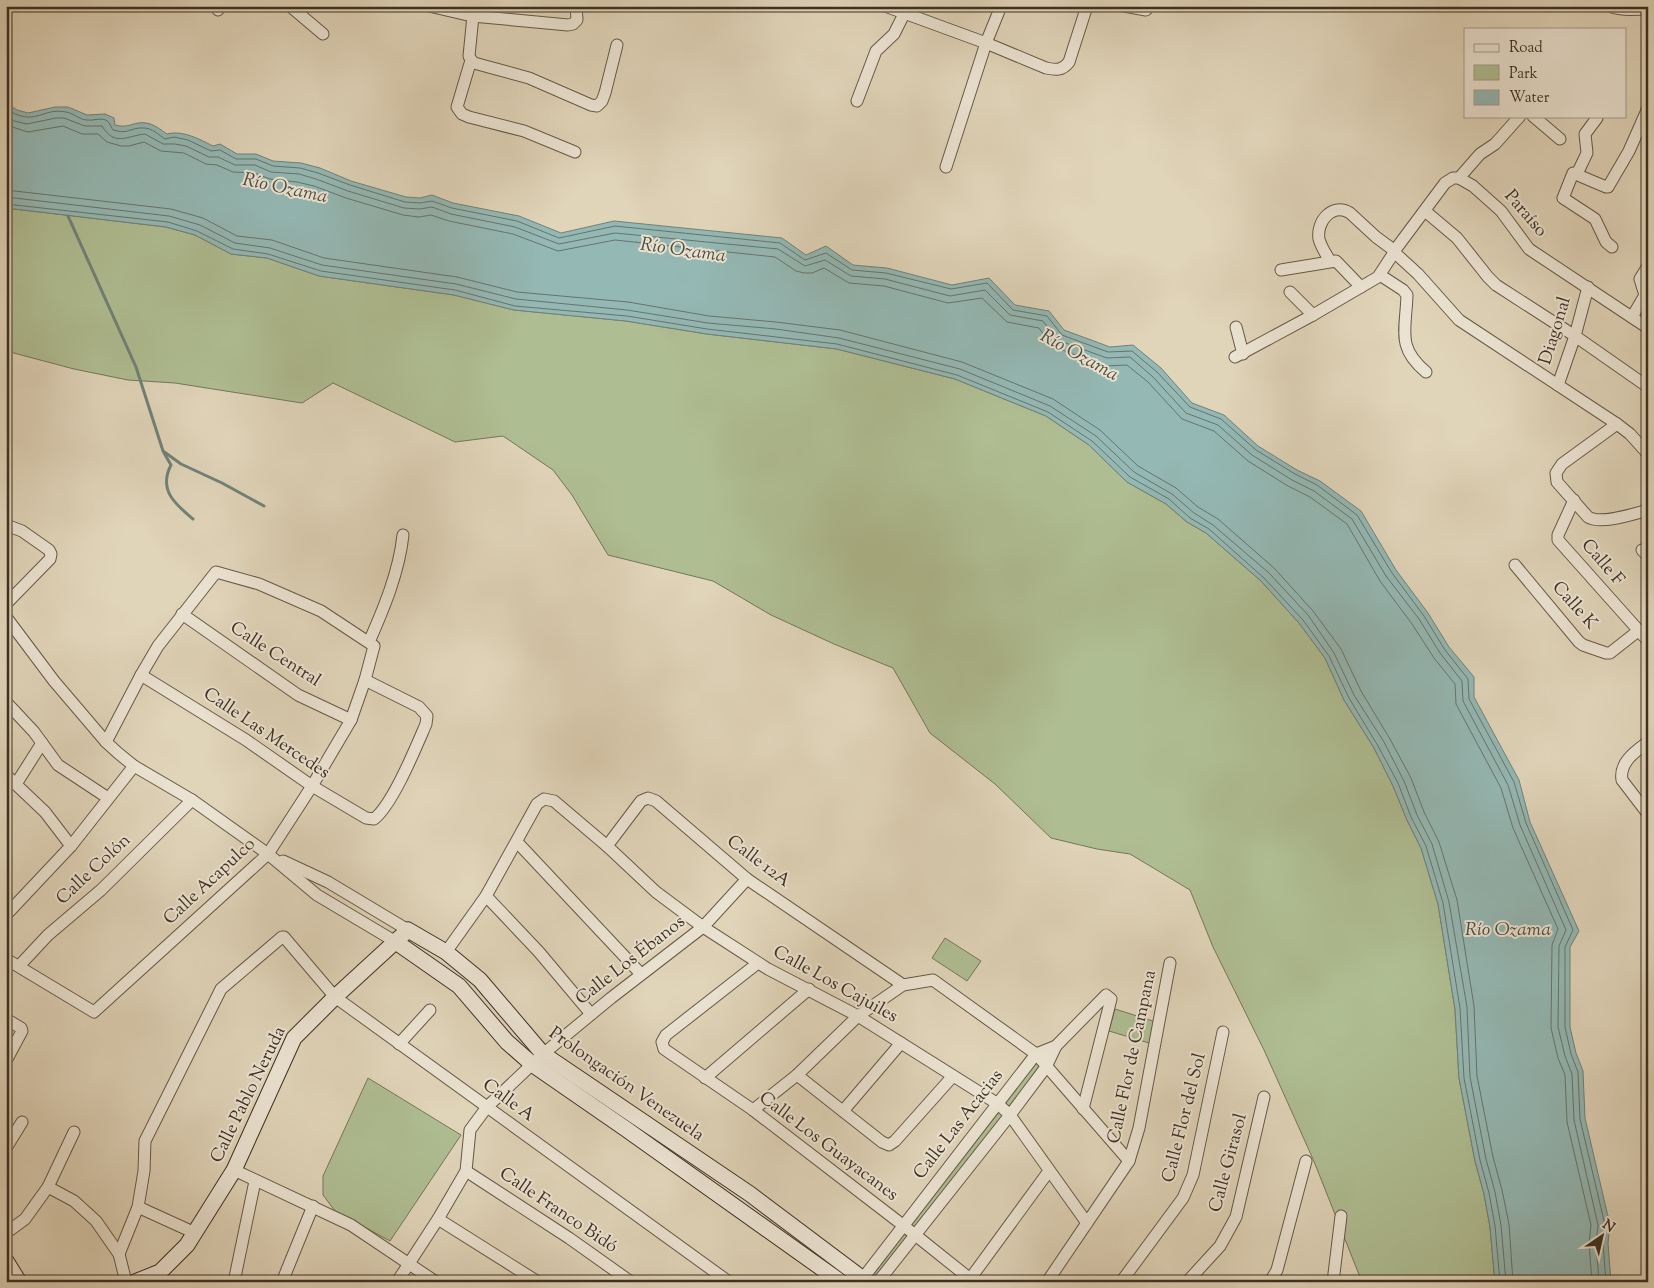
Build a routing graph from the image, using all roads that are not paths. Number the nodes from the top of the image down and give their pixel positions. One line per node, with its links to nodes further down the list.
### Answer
1 (290, 6): 13 (street)
2 (429, 6): 12 (street)
3 (576, 6): 12 (street)
4 (885, 6): 10 (street)
5 (1000, 6): 14 (street)
6 (1088, 6): 14 (street)
7 (1124, 6): 11 (street)
8 (1609, 6): 9 (street)
9 (1648, 8)
10 (906, 10): 14 (street); 17 (street)
11 (1146, 10)
12 (473, 11): 16 (street)
13 (323, 34)
14 (986, 43): 26 (street)
15 (617, 45): 16 (street)
16 (471, 60): 25 (street)
17 (857, 101)
18 (1648, 108): 27 (street)
19 (1518, 118): 28 (street)
20 (1535, 118): 23 (street)
21 (1551, 118): 23 (street)
22 (1597, 118): 27 (street)
23 (1544, 125): 24 (street)
24 (1560, 139)
25 (575, 152)
26 (946, 167)
27 (1577, 174): 30 (street)
28 (1459, 178): 29 (street); 37 (street, Paraíso)
29 (1425, 210): 31 (street); 43 (street)
30 (1612, 247)
31 (1395, 250): 32 (street); 35 (street); 45 (street)
32 (1330, 261): 34 (street); 36 (street)
33 (1648, 266): 40 (street)
34 (1281, 270)
35 (1380, 275): 36 (street); 44 (street)
36 (1361, 287): 39 (street)
37 (1588, 287): 40 (street, Paraíso); 43 (street, Diagonal)
38 (1290, 292): 39 (street)
39 (1313, 315): 41 (street)
40 (1632, 317): 42 (street, Paraíso)
41 (1236, 327)
42 (1648, 328)
43 (1575, 336): 45 (street, Diagonal); 46 (street)
44 (1426, 372)
45 (1558, 385): 47 (street)
46 (1648, 386)
47 (1617, 424): 48 (street); 49 (street)
48 (1648, 454)
49 (1574, 500): 50 (street); 57 (street, Calle F)
50 (1648, 510)
51 (6, 525): 54 (street)
52 (403, 535): 59 (street, Calle Acapulco)
53 (1515, 565): 57 (street, Calle K)
54 (6, 604)
55 (182, 614): 59 (street); 60 (street); 63 (street, Calle Central)
56 (6, 617): 64 (street, Prolongación Venezuela)
57 (1638, 631): 58 (street, Calle F)
58 (1648, 641)
59 (371, 645): 61 (street, Calle Acapulco)
60 (140, 675): 64 (street); 70 (street, Calle Las Mercedes)
61 (365, 680): 63 (street, Calle Acapulco); 70 (street, Calle Las Mercedes)
62 (6, 702): 66 (street)
63 (351, 720): 70 (street, Calle Acapulco)
64 (106, 742): 67 (street, Prolongación Venezuela)
65 (1648, 742): 73 (street)
66 (42, 743): 69 (street); 71 (street)
67 (134, 766): 71 (street); 72 (street, Prolongación Venezuela)
68 (6, 775): 69 (street)
69 (16, 784): 75 (street)
70 (312, 786): 77 (street, Calle Acapulco)
71 (108, 798): 75 (street)
72 (192, 800): 77 (street, Prolongación Venezuela); 88 (street, Calle Colón)
73 (1648, 814)
74 (517, 842): 76 (street, Calle Los Cajuiles); 79 (street); 89 (street)
75 (71, 846): 80 (street)
76 (607, 846): 78 (street, Calle 12A); 81 (street, Calle Los Cajuiles)
77 (268, 854): 82 (street, Prolongación Venezuela); 83 (street, Prolongación Venezuela); 88 (street, Calle Acapulco)
78 (747, 879): 81 (street, Calle Los Ébanos); 90 (street, Calle 12A)
79 (486, 896): 84 (street); 94 (street)
80 (6, 915)
81 (703, 926): 86 (street, Calle Los Cajuiles); 89 (street, Calle Los Ébanos)
82 (408, 930): 83 (street, Calle Pablo Neruda); 84 (street, Prolongación Venezuela)
83 (396, 942): 92 (street, Calle Pablo Neruda); 102 (street, Prolongación Venezuela)
84 (446, 952): 102 (street, Prolongación Venezuela)
85 (6, 959): 88 (street)
86 (758, 963): 91 (street, Calle Los Cajuiles); 107 (street, Calle Los Guayacanes)
87 (1170, 963): 118 (street, Calle Flor de Campana)
88 (19, 966)
89 (641, 974): 94 (street, Calle Los Ébanos)
90 (904, 984): 95 (street); 101 (street)
91 (809, 989): 95 (street, Calle Los Cajuiles); 107 (street)
92 (335, 997): 99 (street, Calle A); 120 (street, Calle Pablo Neruda); 126 (street, Calle A)
93 (430, 1010): 99 (street)
94 (591, 1014): 102 (street, Calle Los Ébanos)
95 (858, 1016): 98 (street, Calle Los Cajuiles); 105 (street)
96 (6, 1018): 103 (street)
97 (1223, 1032): 152 (street, Calle Flor del Sol)
98 (901, 1043): 106 (street, Calle Los Cajuiles); 113 (street)
99 (399, 1044): 110 (street, Calle A)
100 (1056, 1046): 101 (street, Calle Las Acacias); 104 (street, Calle Las Acacias); 111 (street, Calle Las Acacias)
101 (1036, 1054): 104 (street); 109 (street, Calle Las Acacias)
102 (538, 1059): 110 (street, Calle Los Ébanos); 138 (street, Prolongación Venezuela); 149 (street, Prolongación Venezuela)
103 (6, 1061)
104 (1046, 1067): 111 (street); 114 (street, Calle Las Acacias)
105 (797, 1075): 112 (street); 113 (street)
106 (953, 1076): 109 (street, Calle Los Cajuiles); 113 (street)
107 (706, 1078): 112 (street, Calle Los Guayacanes)
108 (1264, 1097): 153 (street, Calle Girasol)
109 (998, 1104): 114 (street, Calle Los Cajuiles); 130 (street, Calle Las Acacias)
110 (487, 1107): 121 (street, Calle Los Ébanos); 148 (street, Calle A)
111 (1083, 1109): 118 (street)
112 (753, 1110): 130 (street, Calle Los Guayacanes)
113 (843, 1111)
114 (1010, 1115): 122 (street, Calle Los Cajuiles); 133 (street, Calle Las Acacias)
115 (22, 1122): 117 (street)
116 (74, 1132): 124 (street)
117 (6, 1148)
118 (1129, 1161): 129 (street, Calle Flor de Campana)
119 (1306, 1161): 154 (street)
120 (234, 1170): 123 (street); 132 (street, Calle Pablo Neruda)
121 (466, 1171): 128 (street); 147 (street, Calle Franco Bidó)
122 (1049, 1171): 129 (street, Calle Los Cajuiles); 137 (street)
123 (254, 1180): 125 (street); 142 (street)
124 (48, 1187): 131 (street); 134 (street)
125 (313, 1206): 136 (street); 143 (street)
126 (138, 1208): 132 (street); 134 (street)
127 (1342, 1216): 155 (street)
128 (438, 1219): 136 (street); 146 (street)
129 (1087, 1222): 151 (street, Calle Flor de Campana)
130 (904, 1226): 133 (street, Calle Los Guayacanes); 138 (street, Calle Las Acacias)
131 (6, 1233)
132 (195, 1233): 141 (street, Calle Pablo Neruda)
133 (915, 1235): 137 (street, Calle Los Guayacanes); 150 (street, Calle Las Acacias)
134 (119, 1254): 140 (street)
135 (8, 1264): 139 (street)
136 (409, 1264): 144 (street); 145 (street)
137 (972, 1280)
138 (863, 1281)
139 (19, 1282)
140 (126, 1282)
141 (134, 1282)
142 (234, 1282)
143 (282, 1282)
144 (397, 1282)
145 (436, 1282)
146 (538, 1282)
147 (631, 1282)
148 (729, 1282)
149 (841, 1282)
150 (878, 1282)
151 (1047, 1282)
152 (1121, 1282)
153 (1187, 1282)
154 (1270, 1282)
155 (1333, 1282)

